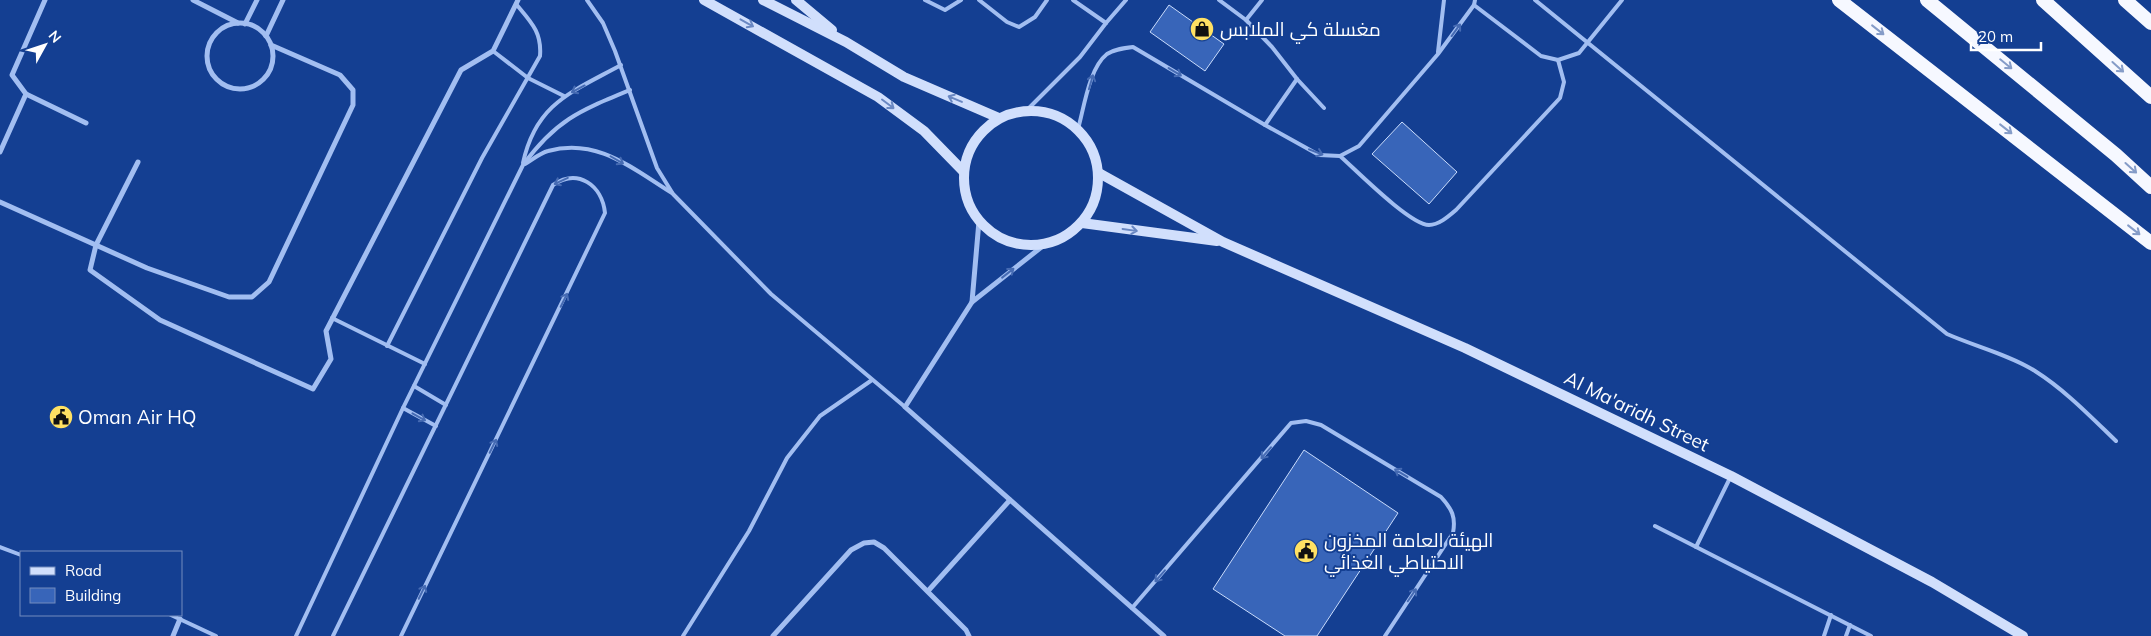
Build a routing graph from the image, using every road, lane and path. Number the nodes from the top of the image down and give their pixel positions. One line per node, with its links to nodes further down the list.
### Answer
1 (45, 0): 42 (street)
2 (192, 0): 28 (street)
3 (257, 0): 30 (street)
4 (283, 0): 31 (street)
5 (587, 0): 38 (lane)
6 (704, 0): 55 (main road, one-way to 55)
7 (763, 0): 32 (main road)
8 (796, 0): 32 (main road)
9 (925, 0): 10 (lane)
10 (961, 0)
11 (979, 0): 12 (lane)
12 (1047, 0)
13 (1073, 0): 27 (lane)
14 (1126, 0): 27 (lane)
15 (1219, 0): 26 (lane)
16 (1262, 0): 26 (lane)
17 (1444, 0): 36 (lane)
18 (1535, 0): 33 (lane)
19 (1622, 0): 33 (lane)
20 (1839, 0): 63 (highway, one-way to 63)
21 (1928, 0): 57 (highway, one-way to 57)
22 (2043, 0): 44 (highway, one-way to 44)
23 (2125, 0): 29 (highway)
24 (517, 2): 35 (street); 39 (lane)
25 (1475, 2): 36 (lane, one-way to 25); 37 (lane)
26 (1246, 20): 40 (lane)
27 (1106, 22): 46 (lane)
28 (239, 23): 30 (street); 34 (street)
29 (2151, 23)
30 (245, 24): 31 (street)
31 (266, 36): 34 (street)
32 (846, 42): 47 (main road, one-way to 32)
33 (1587, 43): 37 (lane); 76 (lane)
34 (271, 45): 64 (street)
35 (493, 51): 39 (lane); 67 (street)
36 (1438, 54): 52 (lane)
37 (1558, 60): 52 (lane)
38 (621, 66): 41 (lane); 43 (lane, one-way to 43)
39 (528, 78): 43 (lane); 68 (lane)
40 (1297, 80): 45 (lane); 49 (lane)
41 (630, 90): 54 (lane); 58 (lane)
42 (26, 94): 48 (street); 51 (street)
43 (564, 96): 54 (lane)
44 (2151, 96)
45 (1324, 108)
46 (1027, 110): 47 (main road); 50 (main road)
47 (999, 118): 55 (main road)
48 (86, 123)
49 (1265, 126): 50 (lane, one-way to 49); 52 (lane, one-way to 52)
50 (1078, 129): 56 (main road)
51 (0, 152)
52 (1340, 156)
53 (138, 162): 64 (street)
54 (523, 165): 58 (lane, one-way to 58); 69 (lane)
55 (964, 172): 60 (main road)
56 (1099, 173): 61 (main road); 62 (main road, Al Ma'aridh Street)
57 (2151, 187)
58 (673, 194): 70 (lane)
59 (0, 202): 64 (street)
60 (979, 221): 65 (main road); 66 (street)
61 (1082, 223): 62 (main road, Al Ma'aridh Street, one-way to 62); 65 (main road)
62 (1223, 242): 77 (main road, Al Ma'aridh Street)
63 (2151, 243)
64 (96, 245): 67 (street)
65 (1044, 245): 66 (street, one-way to 65)
66 (972, 302): 73 (street)
67 (332, 318): 68 (lane)
68 (388, 346): 69 (lane)
69 (424, 364): 71 (lane)
70 (872, 380): 73 (lane); 94 (lane)
71 (414, 386): 72 (lane); 74 (lane)
72 (446, 404): 75 (lane); 93 (lane, one-way to 72)
73 (905, 407): 78 (street)
74 (403, 408): 75 (lane, one-way to 75); 91 (lane)
75 (436, 426): 92 (lane)
76 (2116, 440)
77 (1732, 476): 81 (lane); 102 (main road, Al Ma'aridh Street)
78 (1010, 500): 83 (street); 84 (street)
79 (1655, 526): 81 (lane)
80 (0, 547): 82 (lane)
81 (1696, 547): 85 (lane)
82 (20, 555)
83 (928, 591): 95 (street); 96 (street)
84 (1132, 608): 97 (street); 98 (lane, one-way to 84)
85 (1831, 615): 88 (lane); 99 (lane)
86 (173, 616): 87 (lane)
87 (180, 619): 89 (street); 90 (lane)
88 (1850, 625): 100 (lane); 101 (lane)
89 (174, 636)
90 (216, 636)
91 (296, 636)
92 (333, 636)
93 (401, 636)
94 (683, 636)
95 (773, 636)
96 (969, 636)
97 (1164, 636)
98 (1385, 636)
99 (1824, 636)
100 (1846, 636)
101 (1871, 636)
102 (2024, 636)

